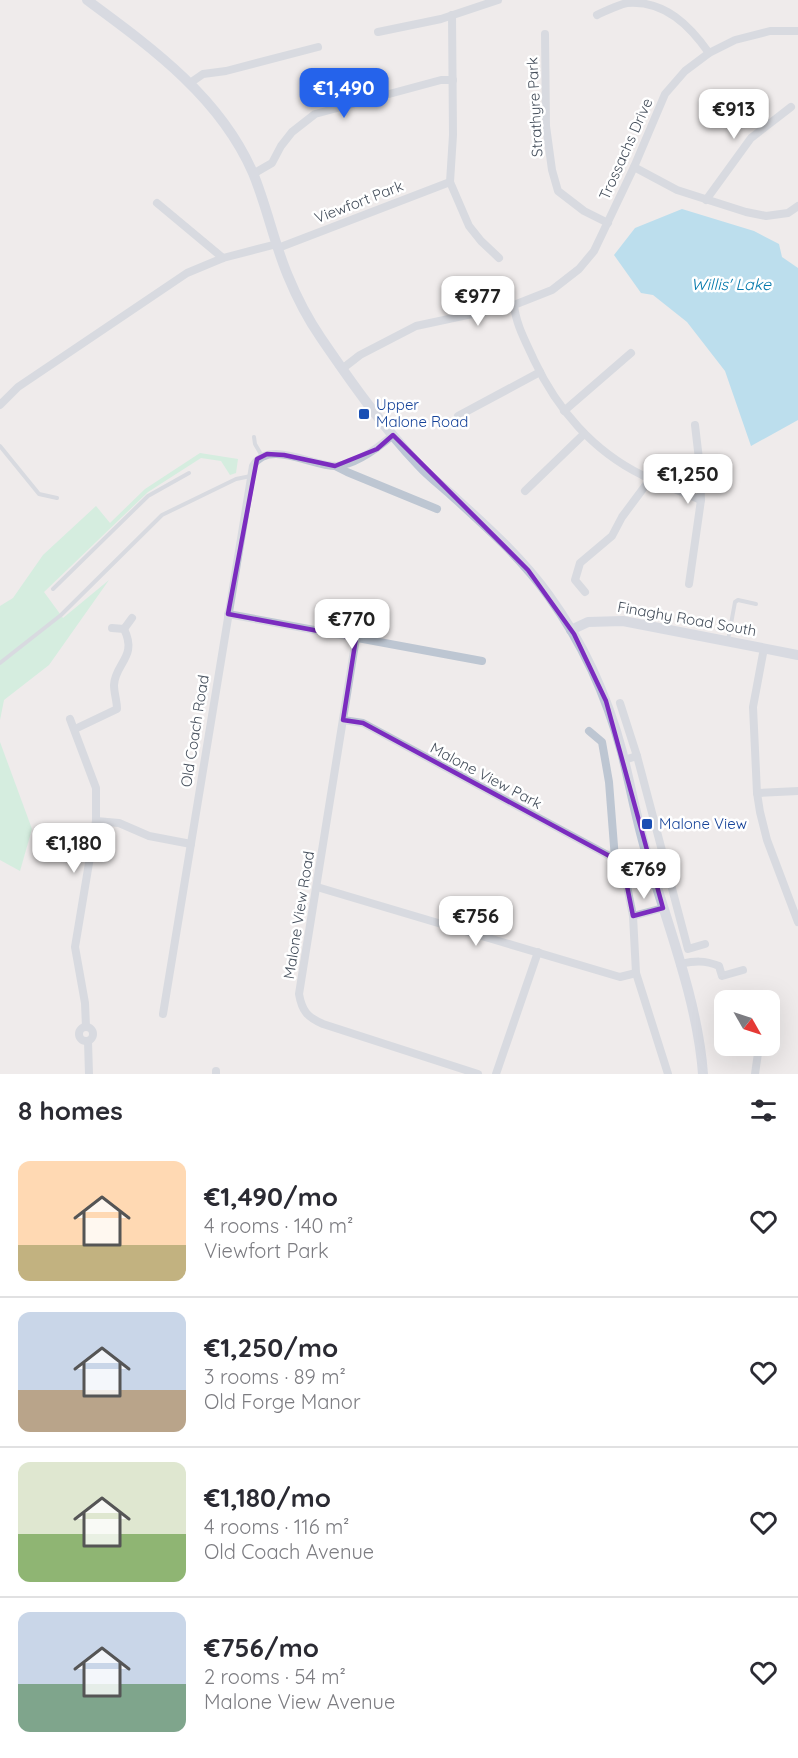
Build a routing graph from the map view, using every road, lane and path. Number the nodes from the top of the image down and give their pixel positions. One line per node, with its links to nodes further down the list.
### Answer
1 (87, 0): 11 (main road)
2 (498, 0): 3 (street)
3 (452, 15): 6 (street); 10 (street)
4 (597, 15): 9 (street)
5 (798, 31): 9 (street, Trossachs Drive)
6 (378, 32)
7 (545, 34): 19 (street, Strathyre Park)
8 (318, 47): 11 (street)
9 (709, 53): 13 (street, Trossachs Drive)
10 (453, 80): 14 (street); 15 (street)
11 (190, 83): 14 (main road)
12 (791, 107): 16 (street)
13 (634, 167): 16 (street); 19 (street, Trossachs Drive)
14 (253, 174): 20 (main road)
15 (450, 182): 20 (street, Viewfort Park); 22 (street)
16 (706, 200): 18 (street)
17 (157, 203): 21 (street)
18 (798, 206)
19 (608, 223): 23 (street, Trossachs Drive)
20 (278, 246): 21 (street); 25 (main road)
21 (223, 258): 27 (street)
22 (499, 258)
23 (514, 305): 25 (street, Trossachs Drive); 26 (street)
24 (631, 352): 28 (street)
25 (342, 369): 32 (main road)
26 (540, 372): 28 (street); 29 (street)
27 (0, 405)
28 (564, 411): 31 (street)
29 (458, 416)
30 (695, 425): 42 (street)
31 (584, 434): 39 (street); 40 (street)
32 (393, 435): 36 (street); 52 (main road)
33 (254, 436): 35 (lane)
34 (0, 446): 41 (lane)
35 (262, 456): 36 (street); 38 (street, Old Coach Road)
36 (335, 466): 43 (street)
37 (189, 473): 45 (lane)
38 (252, 475): 48 (street, Old Coach Road); 58 (lane)
39 (651, 478): 42 (street); 46 (street)
40 (525, 491)
41 (57, 498)
42 (701, 500): 44 (street)
43 (437, 509)
44 (689, 584)
45 (53, 589)
46 (585, 592)
47 (756, 604): 54 (lane)
48 (228, 614): 53 (street); 69 (street, Old Coach Road)
49 (132, 618): 51 (street)
50 (112, 628): 51 (street)
51 (124, 629): 62 (street)
52 (571, 630): 54 (main road, Finaghy Road South); 65 (main road)
53 (356, 638): 57 (street); 61 (street, Malone View Road)
54 (728, 641): 55 (main road, Finaghy Road South)
55 (764, 648): 56 (main road, Finaghy Road South); 67 (street)
56 (798, 655)
57 (482, 661)
58 (0, 663)
59 (620, 703): 64 (street)
60 (70, 719): 62 (street)
61 (343, 720): 70 (street, Malone View Park); 71 (street, Malone View Road)
62 (75, 729): 68 (street)
63 (589, 730): 70 (street)
64 (637, 756): 65 (street); 75 (street)
65 (624, 759): 72 (main road)
66 (798, 791): 67 (street)
67 (757, 793): 74 (street)
68 (96, 821): 69 (street); 82 (street)
69 (191, 844): 80 (street, Old Coach Road)
70 (615, 860): 73 (street)
71 (317, 888): 76 (street); 83 (street, Malone View Road)
72 (663, 908): 73 (street); 77 (main road)
73 (633, 916): 79 (street)
74 (798, 922)
75 (705, 944)
76 (538, 952): 79 (street); 84 (street)
77 (680, 964): 78 (street); 86 (main road)
78 (743, 970)
79 (636, 973): 85 (street)
80 (163, 1014)
81 (758, 1056): 87 (street)
82 (89, 1074)
83 (478, 1074)
84 (496, 1074)
85 (668, 1074)
86 (703, 1074)
87 (755, 1074)

